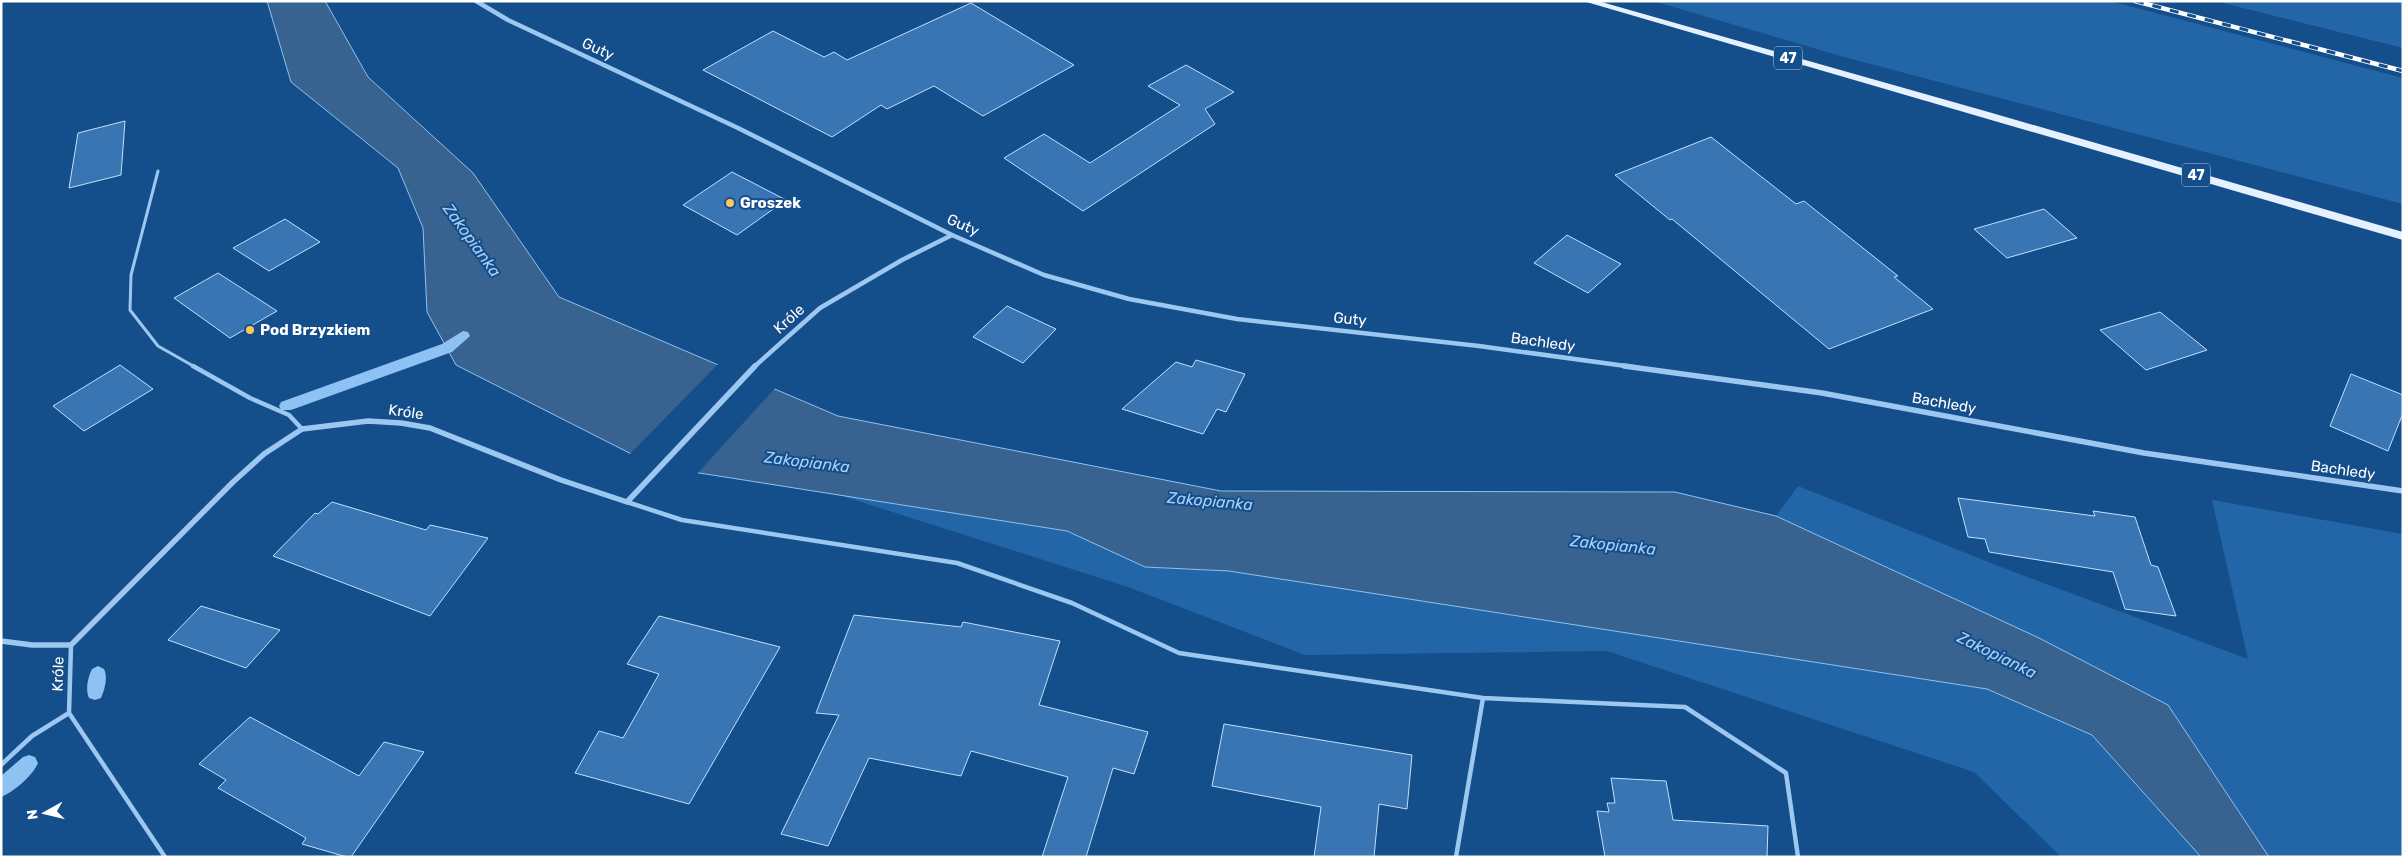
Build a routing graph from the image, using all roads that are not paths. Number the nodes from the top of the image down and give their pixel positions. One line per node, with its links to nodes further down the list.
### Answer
1 (476, 1): 4 (street, Guty)
2 (1588, 1): 5 (main road, 47)
3 (158, 171): 7 (lane)
4 (952, 235): 6 (street, Guty); 9 (street, Króle)
5 (2403, 236)
6 (1479, 346): 8 (street, Bachledy)
7 (302, 429): 9 (street, Króle); 11 (street, Króle)
8 (2403, 491)
9 (628, 502): 12 (lane)
10 (1, 641): 11 (street)
11 (71, 645): 13 (lane, Króle)
12 (1483, 698): 16 (lane); 17 (lane)
13 (69, 713): 14 (lane); 15 (lane, Króle)
14 (1, 765)
15 (165, 857)
16 (1456, 857)
17 (1798, 857)

